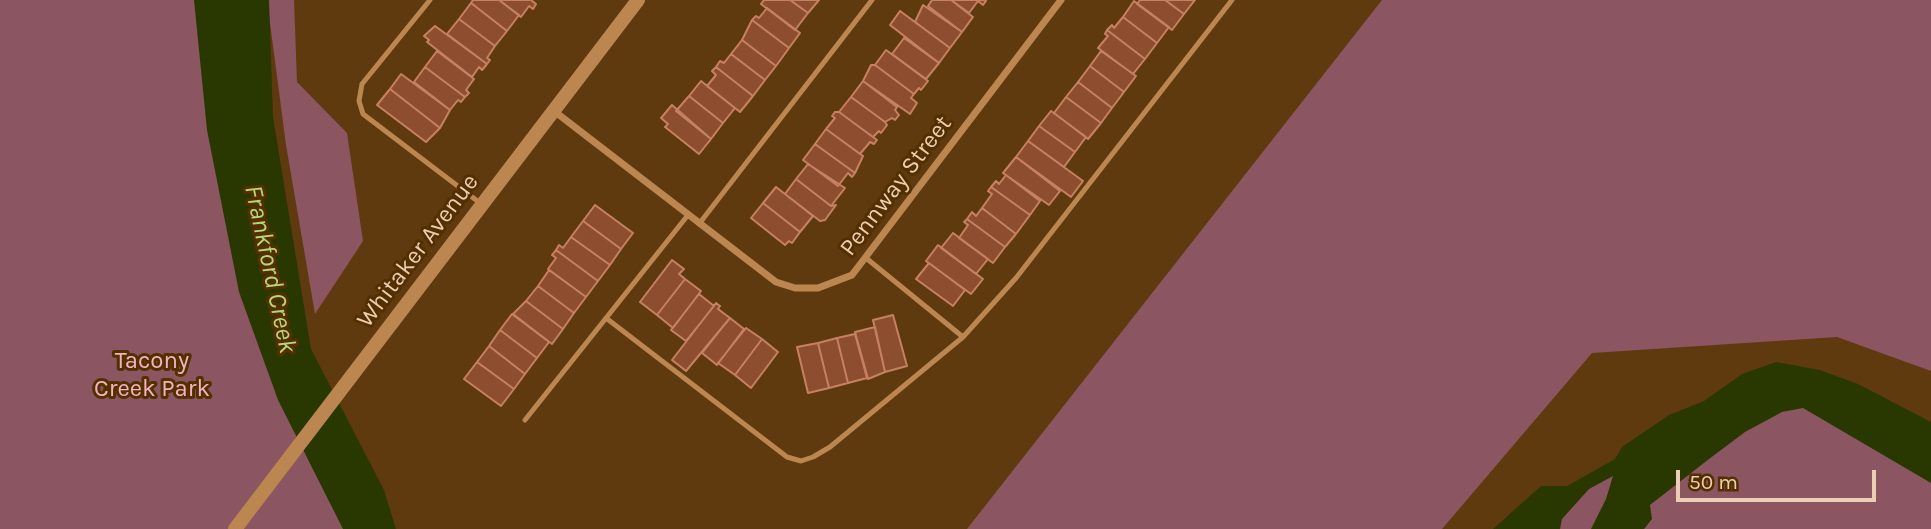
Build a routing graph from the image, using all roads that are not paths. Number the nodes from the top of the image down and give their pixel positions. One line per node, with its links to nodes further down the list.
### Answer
1 (430, 0): 7 (lane)
2 (638, 0): 6 (main road, Whitaker Avenue)
3 (872, 0): 9 (lane)
4 (1061, 0): 10 (street, Pennway Street)
5 (1232, 0): 12 (lane)
6 (554, 111): 7 (main road, Whitaker Avenue); 8 (street, Pennway Street)
7 (482, 205): 14 (main road, Whitaker Avenue)
8 (688, 215): 9 (street, Pennway Street); 11 (lane)
9 (699, 223): 10 (street, Pennway Street)
10 (866, 258): 12 (lane)
11 (606, 318): 12 (lane); 13 (lane)
12 (963, 337)
13 (525, 420)
14 (235, 529)

